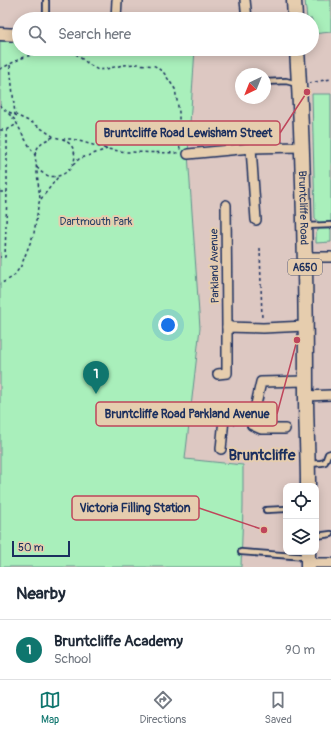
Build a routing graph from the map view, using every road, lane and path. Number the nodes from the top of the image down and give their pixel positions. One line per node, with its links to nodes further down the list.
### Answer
1 (117, 0): 6 (street)
2 (245, 0): 7 (street)
3 (294, 0): 8 (main road)
4 (46, 1): 5 (lane)
5 (46, 12)
6 (116, 12)
7 (246, 12)
8 (295, 12)
9 (0, 34): 10 (street)
10 (12, 35)
11 (28, 56): 14 (path)
12 (78, 56): 29 (path)
13 (297, 56): 18 (main road, Bruntcliffe Road / A650)
14 (10, 64): 15 (path); 21 (path)
15 (0, 69)
16 (331, 80): 18 (path)
17 (271, 82): 18 (lane)
18 (299, 85): 27 (main road, Bruntcliffe Road / A650)
19 (0, 105): 20 (path)
20 (6, 110): 21 (path); 22 (path)
21 (15, 115): 25 (path)
22 (17, 124): 24 (path); 31 (path)
23 (0, 130): 24 (path)
24 (7, 130): 36 (path)
25 (54, 137): 26 (path); 31 (path)
26 (63, 139): 29 (path); 32 (path)
27 (301, 147): 28 (street); 41 (main road, Bruntcliffe Road / A650)
28 (251, 148): 30 (street); 39 (street)
29 (107, 149): 32 (path)
30 (188, 154)
31 (35, 155): 33 (path)
32 (73, 165): 34 (path)
33 (37, 166): 34 (path); 37 (path)
34 (58, 177): 37 (path)
35 (0, 192): 36 (path)
36 (7, 192): 43 (path)
37 (40, 199): 46 (path)
38 (226, 205): 48 (street, Parkland Avenue)
39 (256, 220)
40 (331, 225): 41 (lane)
41 (305, 226): 44 (main road, Bruntcliffe Road / A650)
42 (260, 248): 49 (path)
43 (0, 257)
44 (305, 257): 45 (street); 47 (main road, Bruntcliffe Road / A650)
45 (331, 257)
46 (0, 284)
47 (306, 326): 49 (street); 51 (main road, Bruntcliffe Road / A650)
48 (227, 327): 49 (street); 50 (street, Parkland Avenue)
49 (263, 328)
50 (227, 374)
51 (306, 381): 53 (main road, Bruntcliffe Road / A650); 54 (street)
52 (331, 395): 53 (street)
53 (306, 396): 58 (main road, Bruntcliffe Road / A650)
54 (253, 418): 55 (street); 56 (street)
55 (285, 429)
56 (221, 449)
57 (331, 453): 58 (lane)
58 (308, 464): 59 (main road, Bruntcliffe Road / A650)
59 (308, 483)
60 (283, 509): 61 (lane)
61 (266, 510)
62 (331, 534): 63 (lane)
63 (319, 536)
64 (242, 552): 65 (lane)
65 (308, 560): 66 (street)
66 (331, 563)

